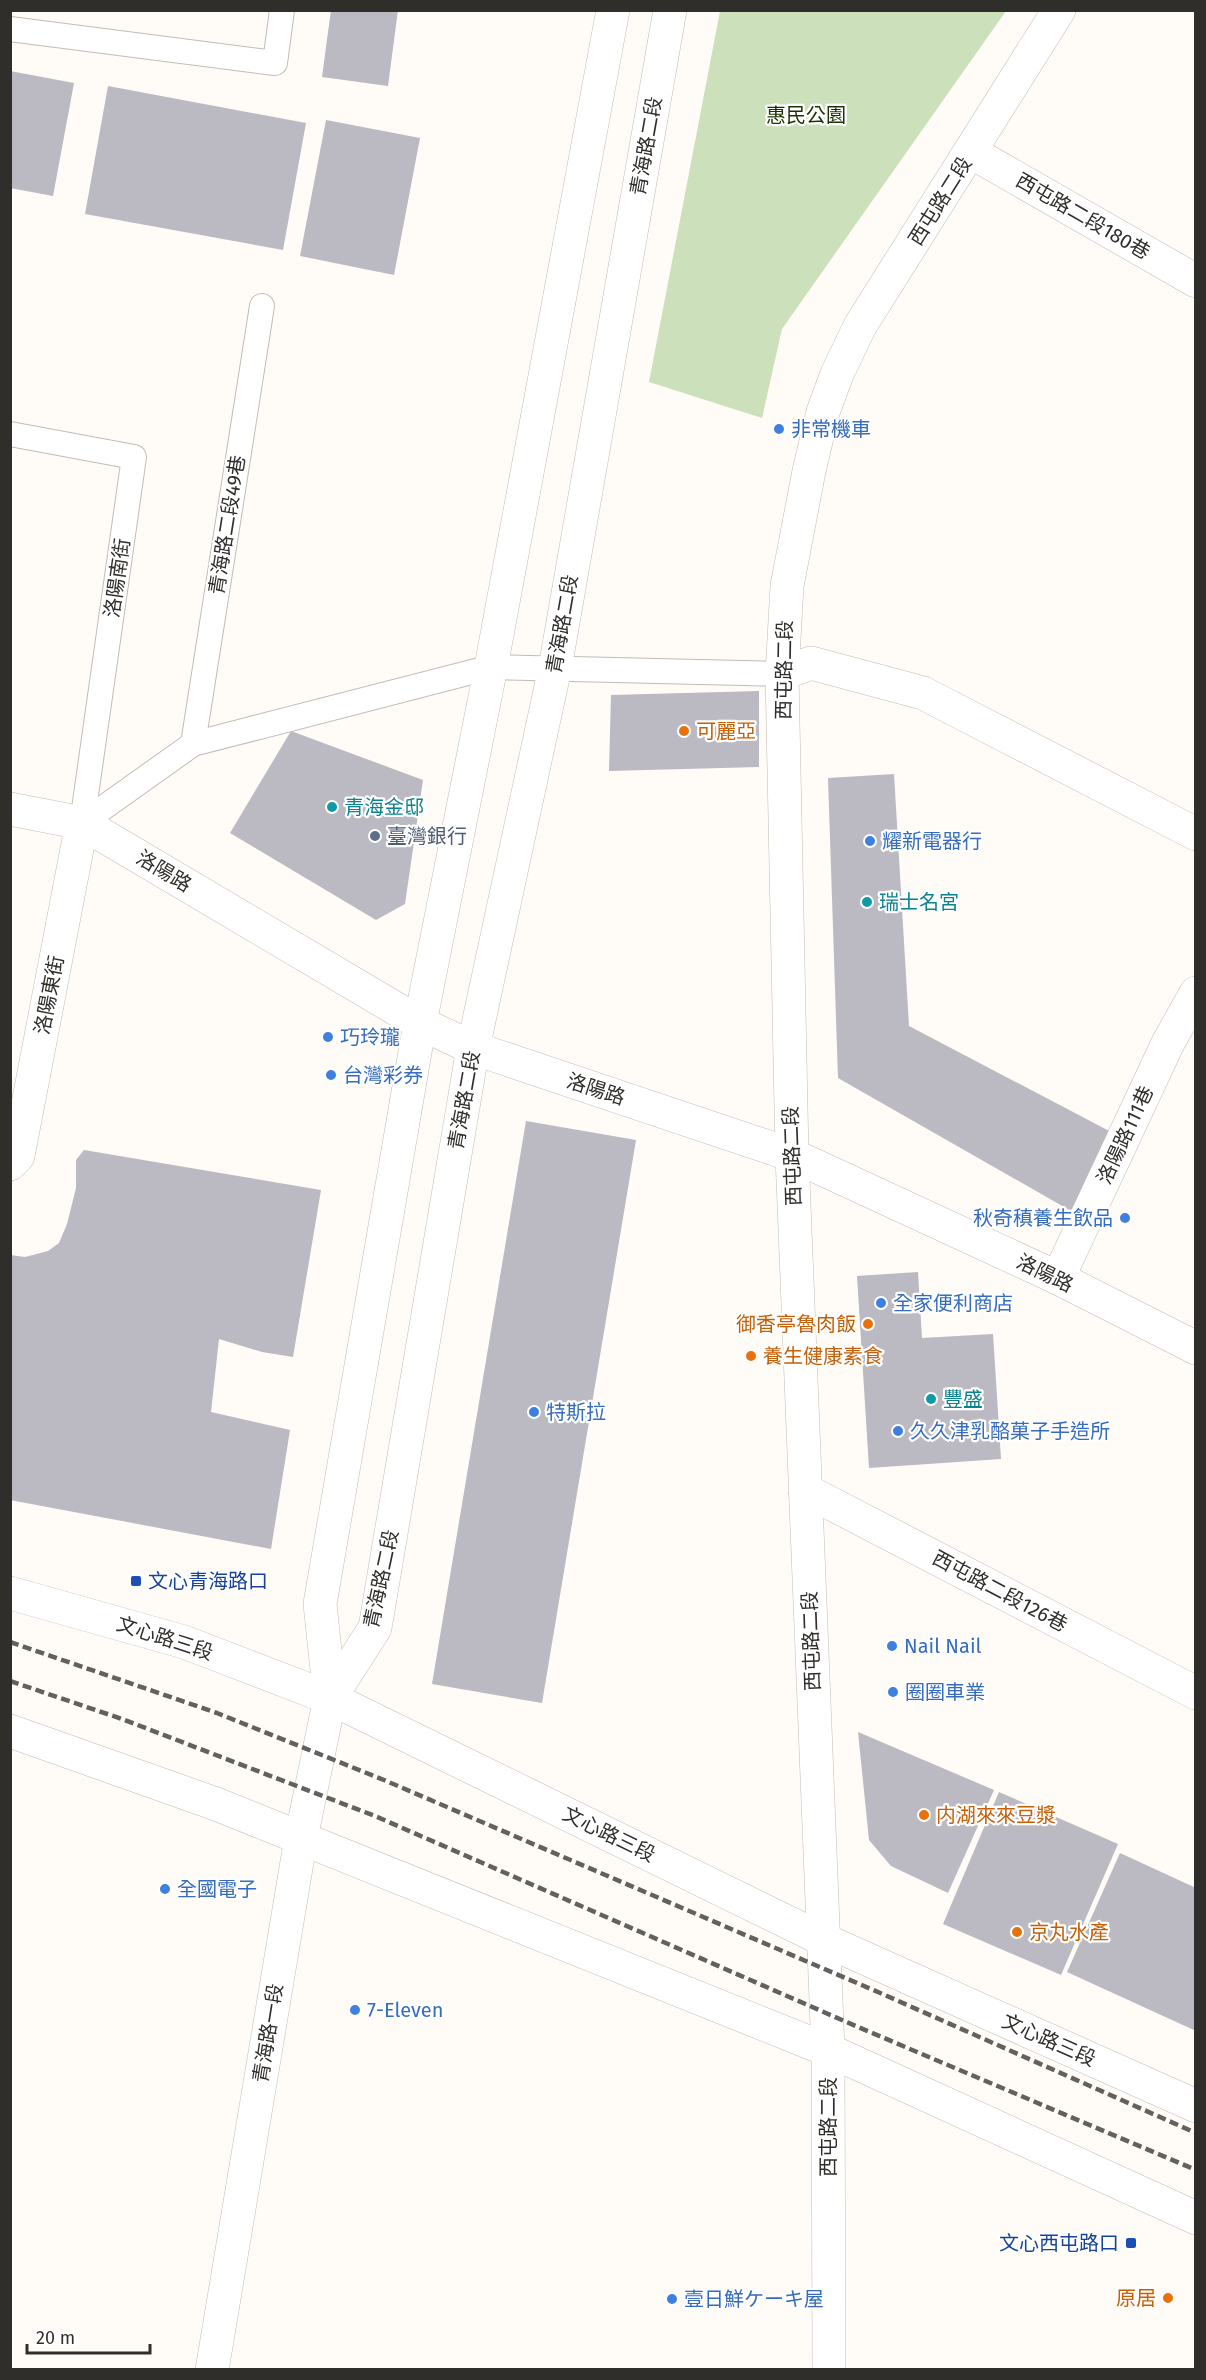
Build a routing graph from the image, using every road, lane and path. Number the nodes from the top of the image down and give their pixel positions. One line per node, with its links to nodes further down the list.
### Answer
1 (282, 10): 5 (lane)
2 (613, 10): 10 (street)
3 (670, 10): 11 (street, 青海路二段)
4 (1059, 10): 6 (street, 西屯路二段)
5 (10, 30)
6 (971, 152): 7 (street, 西屯路二段180巷); 12 (street, 西屯路二段)
7 (1196, 281)
8 (262, 306): 13 (lane, 青海路二段49巷)
9 (10, 434): 15 (lane, 洛陽南街)
10 (492, 667): 11 (lane); 13 (lane); 18 (street)
11 (555, 668): 12 (lane); 19 (street, 青海路二段)
12 (782, 674): 16 (street); 20 (street, 西屯路二段)
13 (193, 744): 15 (lane)
14 (10, 809): 15 (street, 洛陽路)
15 (82, 823): 18 (street, 洛陽路); 21 (street, 洛陽東街)
16 (1196, 834)
17 (1196, 993): 22 (street, 洛陽路111巷)
18 (420, 1023): 19 (street, 洛陽路); 27 (street)
19 (473, 1048): 20 (street, 洛陽路); 27 (street, 青海路二段)
20 (792, 1155): 22 (street, 洛陽路); 24 (street, 西屯路二段)
21 (10, 1164)
22 (1058, 1278): 23 (street, 洛陽路)
23 (1196, 1348)
24 (805, 1490): 26 (street, 西屯路二段126巷); 30 (street, 西屯路二段)
25 (10, 1593): 27 (street, 文心路三段)
26 (1196, 1693)
27 (330, 1698): 29 (street, 青海路一段); 30 (street, 文心路三段)
28 (10, 1731): 29 (street)
29 (301, 1838): 31 (street); 34 (street, 青海路一段)
30 (822, 1939): 31 (street, 西屯路二段); 32 (street, 文心路三段)
31 (828, 2050): 33 (street); 35 (street, 西屯路二段)
32 (1196, 2106)
33 (1196, 2218)
34 (212, 2370)
35 (829, 2370)

